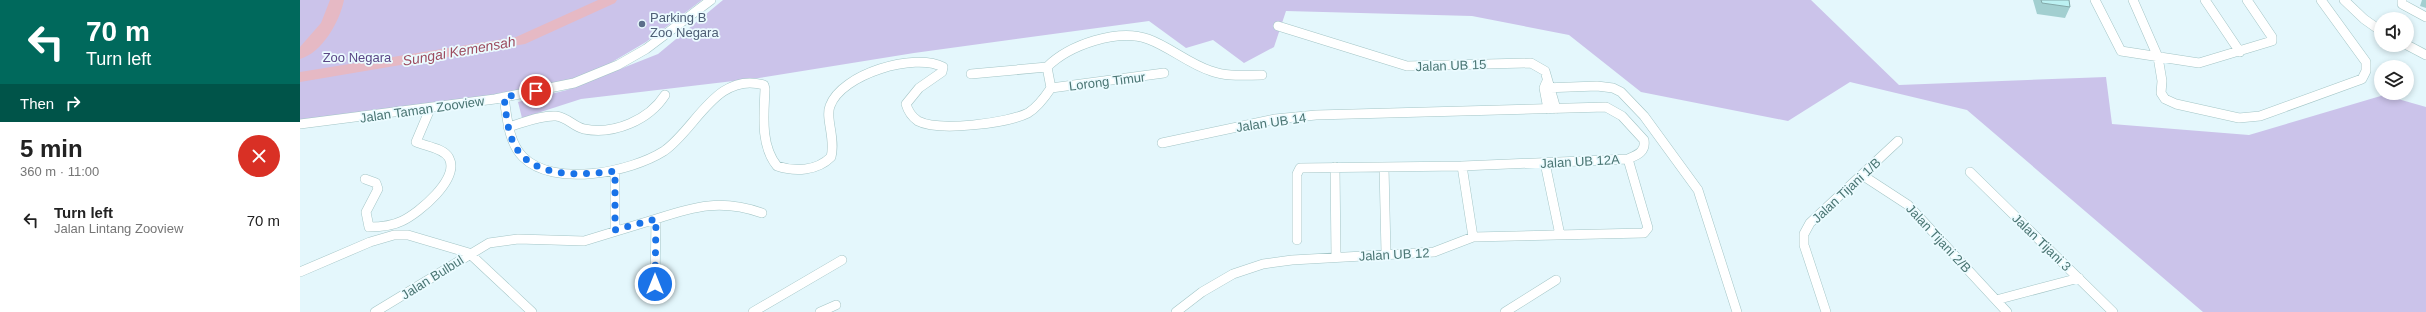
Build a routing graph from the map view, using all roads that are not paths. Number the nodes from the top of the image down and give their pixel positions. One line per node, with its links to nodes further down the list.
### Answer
1 (711, 0): 23 (street, Jalan Taman Zooview)
2 (2095, 0): 15 (street)
3 (2133, 0): 15 (street)
4 (2205, 0): 13 (street)
5 (2247, 0): 13 (street)
6 (2321, 0): 15 (street)
7 (2344, 0): 11 (street)
8 (2402, 0): 9 (street)
9 (2426, 17)
10 (1278, 26): 21 (street, Jalan UB 15)
11 (2374, 26)
12 (2414, 49): 14 (street)
13 (2240, 52): 15 (street)
14 (2426, 55)
15 (2156, 57)
16 (1047, 67): 18 (street); 19 (street); 20 (street)
17 (1164, 73): 20 (street, Lorong Timur)
18 (971, 74)
19 (1262, 75)
20 (1051, 88): 36 (street)
21 (1547, 88): 25 (street, Jalan UB 15); 62 (street)
22 (665, 95): 28 (street)
23 (504, 97): 24 (street, Jalan Taman Zooview); 28 (street)
24 (430, 108): 27 (street, Jalan Taman Zooview); 39 (street)
25 (1552, 109): 26 (street, Jalan UB 12A); 31 (street, Jalan UB 12A)
26 (1382, 112): 30 (street, Jalan UB 14)
27 (300, 124)
28 (508, 127): 36 (street)
29 (1898, 141): 38 (street, Jalan Tijani 1/B)
30 (1162, 143)
31 (1628, 159): 32 (street, Jalan UB 12A); 43 (street, Jalan UB 12)
32 (1545, 163): 33 (street, Jalan UB 12A); 43 (street)
33 (1462, 166): 35 (street, Jalan UB 12A); 44 (street)
34 (1335, 167): 35 (street, Jalan UB 12A); 45 (street, Jalan UB 12A); 48 (street)
35 (1384, 167): 47 (street)
36 (615, 171): 42 (street)
37 (1970, 172): 51 (street, Jalan Tijani 3)
38 (1862, 175): 54 (street, Jalan Tijani 2/B); 63 (street, Jalan Tijani 1/B)
39 (365, 179)
40 (762, 213): 41 (street, Jalan Bulbul)
41 (656, 219): 42 (street, Jalan Bulbul); 53 (street)
42 (615, 230): 46 (street, Jalan Bulbul)
43 (1560, 235): 44 (street, Jalan UB 12)
44 (1473, 237): 47 (street, Jalan UB 12)
45 (1297, 240)
46 (469, 254): 50 (street); 56 (street, Jalan Bulbul); 57 (street)
47 (1386, 254): 48 (street, Jalan UB 12)
48 (1336, 257): 60 (street, Jalan UB 12)
49 (842, 260): 58 (street)
50 (300, 272)
51 (2079, 278): 54 (street); 65 (street, Jalan Tijani 3)
52 (1556, 280): 61 (street)
53 (655, 284)
54 (1996, 300): 64 (street, Jalan Tijani 2/B)
55 (836, 305): 59 (street)
56 (375, 312)
57 (532, 312)
58 (753, 312)
59 (820, 312)
60 (1176, 312)
61 (1505, 312)
62 (1737, 312)
63 (1826, 312)
64 (2007, 312)
65 (2113, 312)

